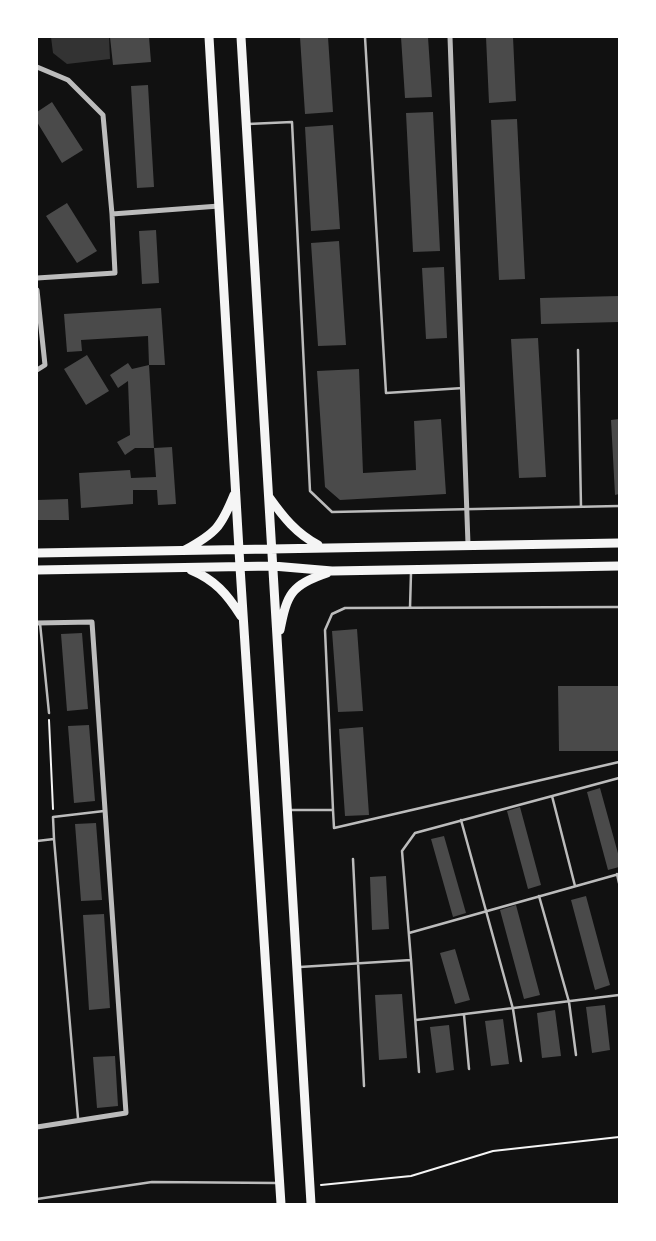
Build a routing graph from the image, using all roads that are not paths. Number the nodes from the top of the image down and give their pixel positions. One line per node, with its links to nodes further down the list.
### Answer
1 (209, 37): 7 (main road)
2 (241, 37): 6 (main road)
3 (365, 37): 13 (lane)
4 (450, 37): 13 (street)
5 (37, 67): 8 (street)
6 (246, 124): 15 (main road); 18 (lane)
7 (219, 206): 8 (street); 14 (main road)
8 (112, 214): 9 (street)
9 (37, 278)
10 (37, 290): 12 (street)
11 (578, 350): 17 (lane)
12 (37, 370)
13 (463, 388): 18 (street)
14 (235, 494): 23 (main road); 25 (main road)
15 (269, 497): 21 (main road); 22 (main road)
16 (619, 506): 17 (lane)
17 (581, 507): 18 (lane)
18 (467, 509): 20 (street)
19 (619, 543): 20 (main road)
20 (468, 544): 21 (main road)
21 (320, 546): 22 (main road)
22 (271, 547): 23 (main road); 26 (main road)
23 (239, 549): 25 (main road); 28 (main road)
24 (37, 552): 25 (main road)
25 (182, 552)
26 (273, 566): 28 (main road); 32 (main road); 37 (main road)
27 (619, 566): 31 (main road)
28 (240, 567): 29 (main road); 35 (main road)
29 (186, 568): 30 (main road); 35 (main road)
30 (37, 570)
31 (411, 570): 32 (main road); 34 (lane)
32 (332, 571): 37 (main road)
33 (619, 607): 34 (lane)
34 (410, 608): 43 (lane)
35 (243, 619): 70 (main road)
36 (38, 623): 38 (lane); 44 (street)
37 (278, 646): 42 (main road)
38 (49, 713)
39 (619, 762): 43 (lane)
40 (619, 778): 41 (lane)
41 (552, 796): 45 (lane); 51 (lane)
42 (287, 810): 43 (lane); 57 (main road)
43 (334, 810)
44 (105, 811): 46 (lane); 68 (street)
45 (461, 820): 53 (lane); 54 (lane)
46 (54, 839): 47 (lane); 68 (lane)
47 (37, 842)
48 (353, 859): 56 (lane)
49 (618, 874): 50 (lane); 51 (lane)
50 (619, 883)
51 (575, 886): 52 (lane)
52 (539, 896): 53 (lane); 59 (lane)
53 (486, 911): 54 (lane); 60 (lane)
54 (409, 933): 55 (lane)
55 (411, 960): 56 (lane); 62 (lane)
56 (357, 964): 57 (lane); 67 (lane)
57 (297, 968): 73 (main road)
58 (619, 996): 59 (lane)
59 (569, 1002): 60 (lane); 63 (lane)
60 (513, 1009): 61 (lane); 64 (lane)
61 (464, 1014): 62 (lane); 65 (lane)
62 (416, 1020): 66 (lane)
63 (576, 1055)
64 (521, 1061)
65 (469, 1069)
66 (419, 1072)
67 (364, 1086)
68 (78, 1120): 69 (street)
69 (37, 1126)
70 (280, 1183): 71 (lane); 72 (main road)
71 (37, 1199)
72 (281, 1204)
73 (311, 1204)

